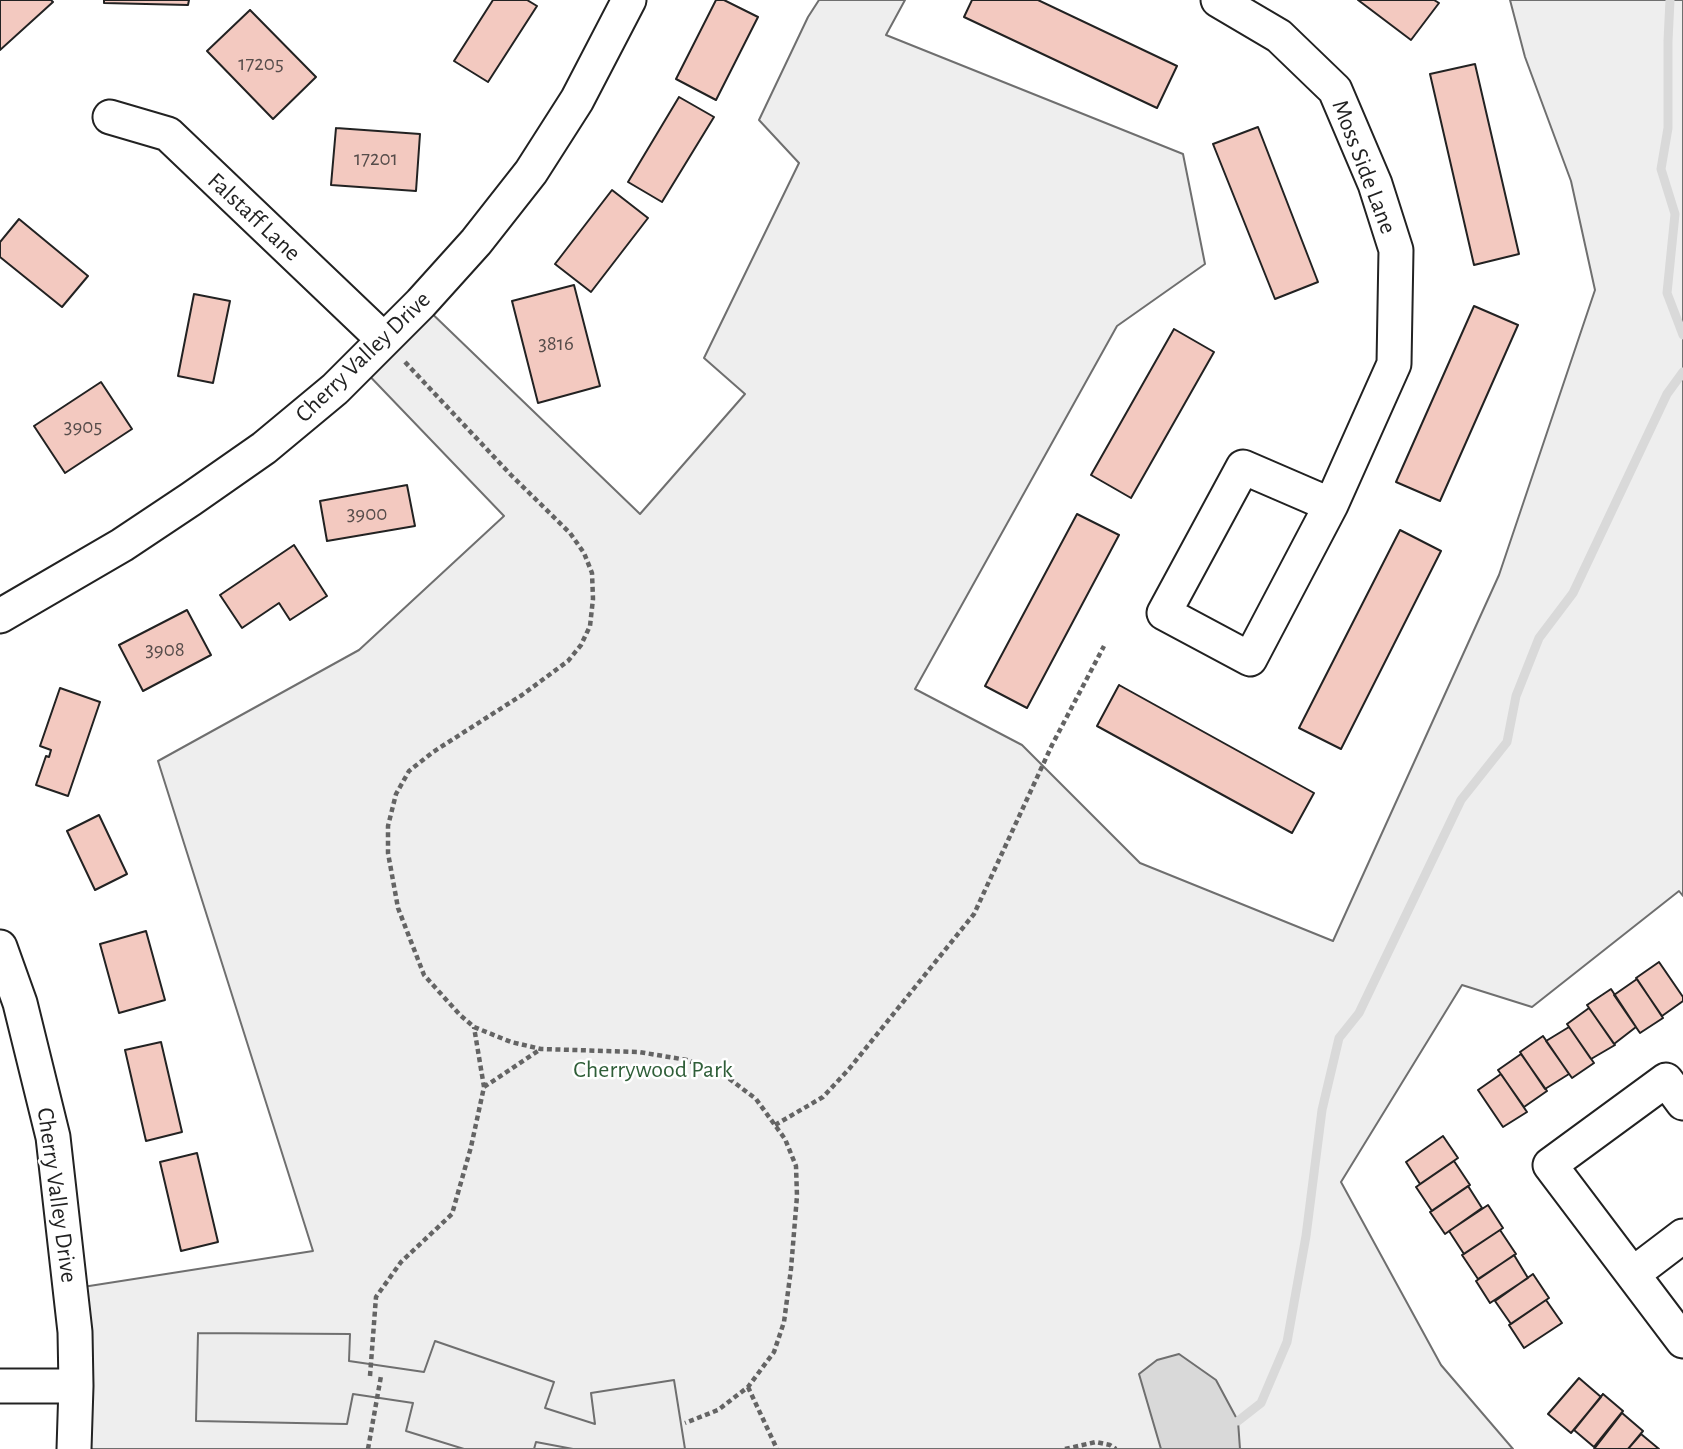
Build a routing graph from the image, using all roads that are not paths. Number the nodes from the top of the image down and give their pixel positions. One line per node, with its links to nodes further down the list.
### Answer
1 (629, 0): 4 (street, Cherry Valley Drive)
2 (1218, 0): 5 (street, Moss Side Lane)
3 (110, 117): 4 (street, Falstaff Lane)
4 (384, 340): 6 (street, Cherry Valley Drive)
5 (1331, 505): 5 (street, Moss Side Lane)
6 (0, 616)
7 (0, 947): 13 (street, Cherry Valley Drive)
8 (1683, 1103): 10 (street)
9 (1683, 1236): 10 (street)
10 (1633, 1274): 11 (street)
11 (1683, 1341)
12 (0, 1386): 13 (street)
13 (76, 1386): 14 (street, Cherry Valley Drive)
14 (74, 1449)

